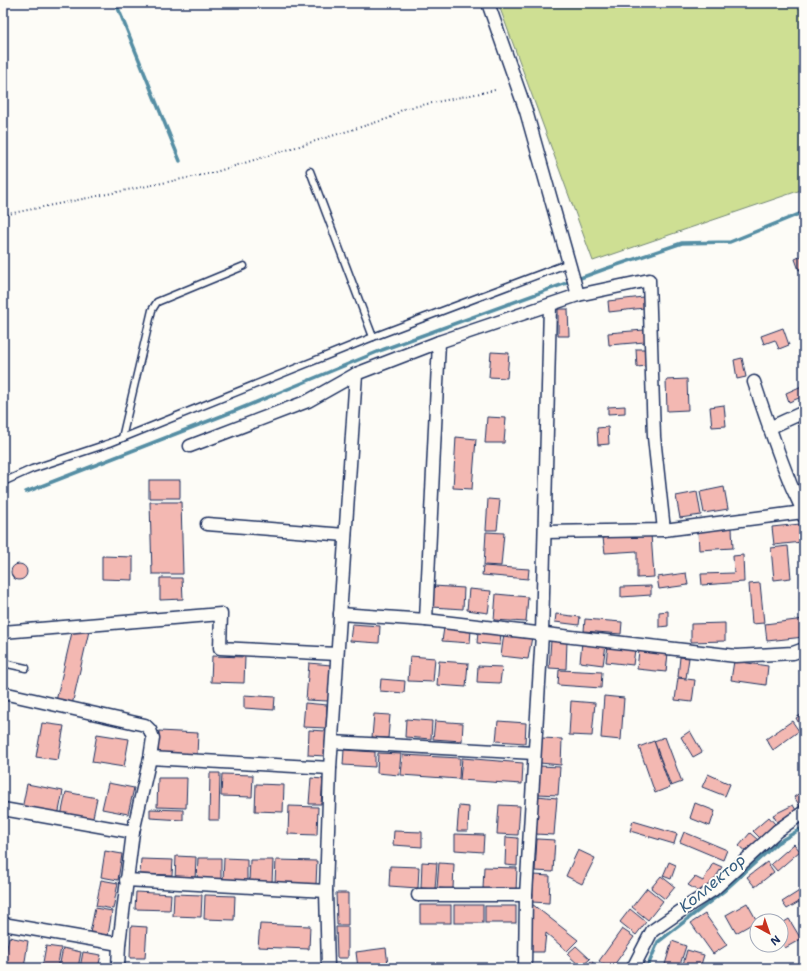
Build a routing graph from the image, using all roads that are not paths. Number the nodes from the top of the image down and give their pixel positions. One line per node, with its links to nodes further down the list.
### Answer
1 (488, 3): 3 (street)
2 (310, 170): 7 (lane)
3 (569, 263): 5 (street); 7 (lane)
4 (244, 266): 13 (lane)
5 (575, 285): 6 (street); 18 (street)
6 (550, 305): 8 (street); 19 (street)
7 (373, 337): 13 (lane)
8 (439, 342): 9 (street); 22 (street)
9 (356, 374): 14 (street); 20 (street)
10 (754, 382): 12 (street)
11 (804, 412): 12 (street)
12 (769, 428): 16 (street)
13 (122, 438): 15 (lane)
14 (190, 446)
15 (3, 482)
16 (804, 514): 18 (street)
17 (206, 524): 20 (street)
18 (664, 530): 19 (street)
19 (545, 532): 24 (street)
20 (345, 536): 21 (street)
21 (340, 614): 22 (street); 26 (street)
22 (426, 620): 24 (street)
23 (3, 632): 26 (street)
24 (542, 634): 25 (street); 31 (street)
25 (804, 648)
26 (337, 654): 30 (street)
27 (3, 663): 28 (lane)
28 (26, 668)
29 (3, 692): 32 (street)
30 (332, 742): 31 (street); 33 (street)
31 (534, 753): 40 (street)
32 (150, 758): 33 (street); 36 (street)
33 (330, 768): 38 (street)
34 (3, 809): 36 (street)
35 (804, 812): 46 (street)
36 (133, 832): 37 (street)
37 (126, 880): 38 (street); 42 (street)
38 (326, 891): 44 (street)
39 (418, 895): 40 (street)
40 (526, 896): 45 (street)
41 (3, 924): 42 (street)
42 (119, 944): 43 (street)
43 (118, 968)
44 (328, 968)
45 (525, 968)
46 (633, 968)

